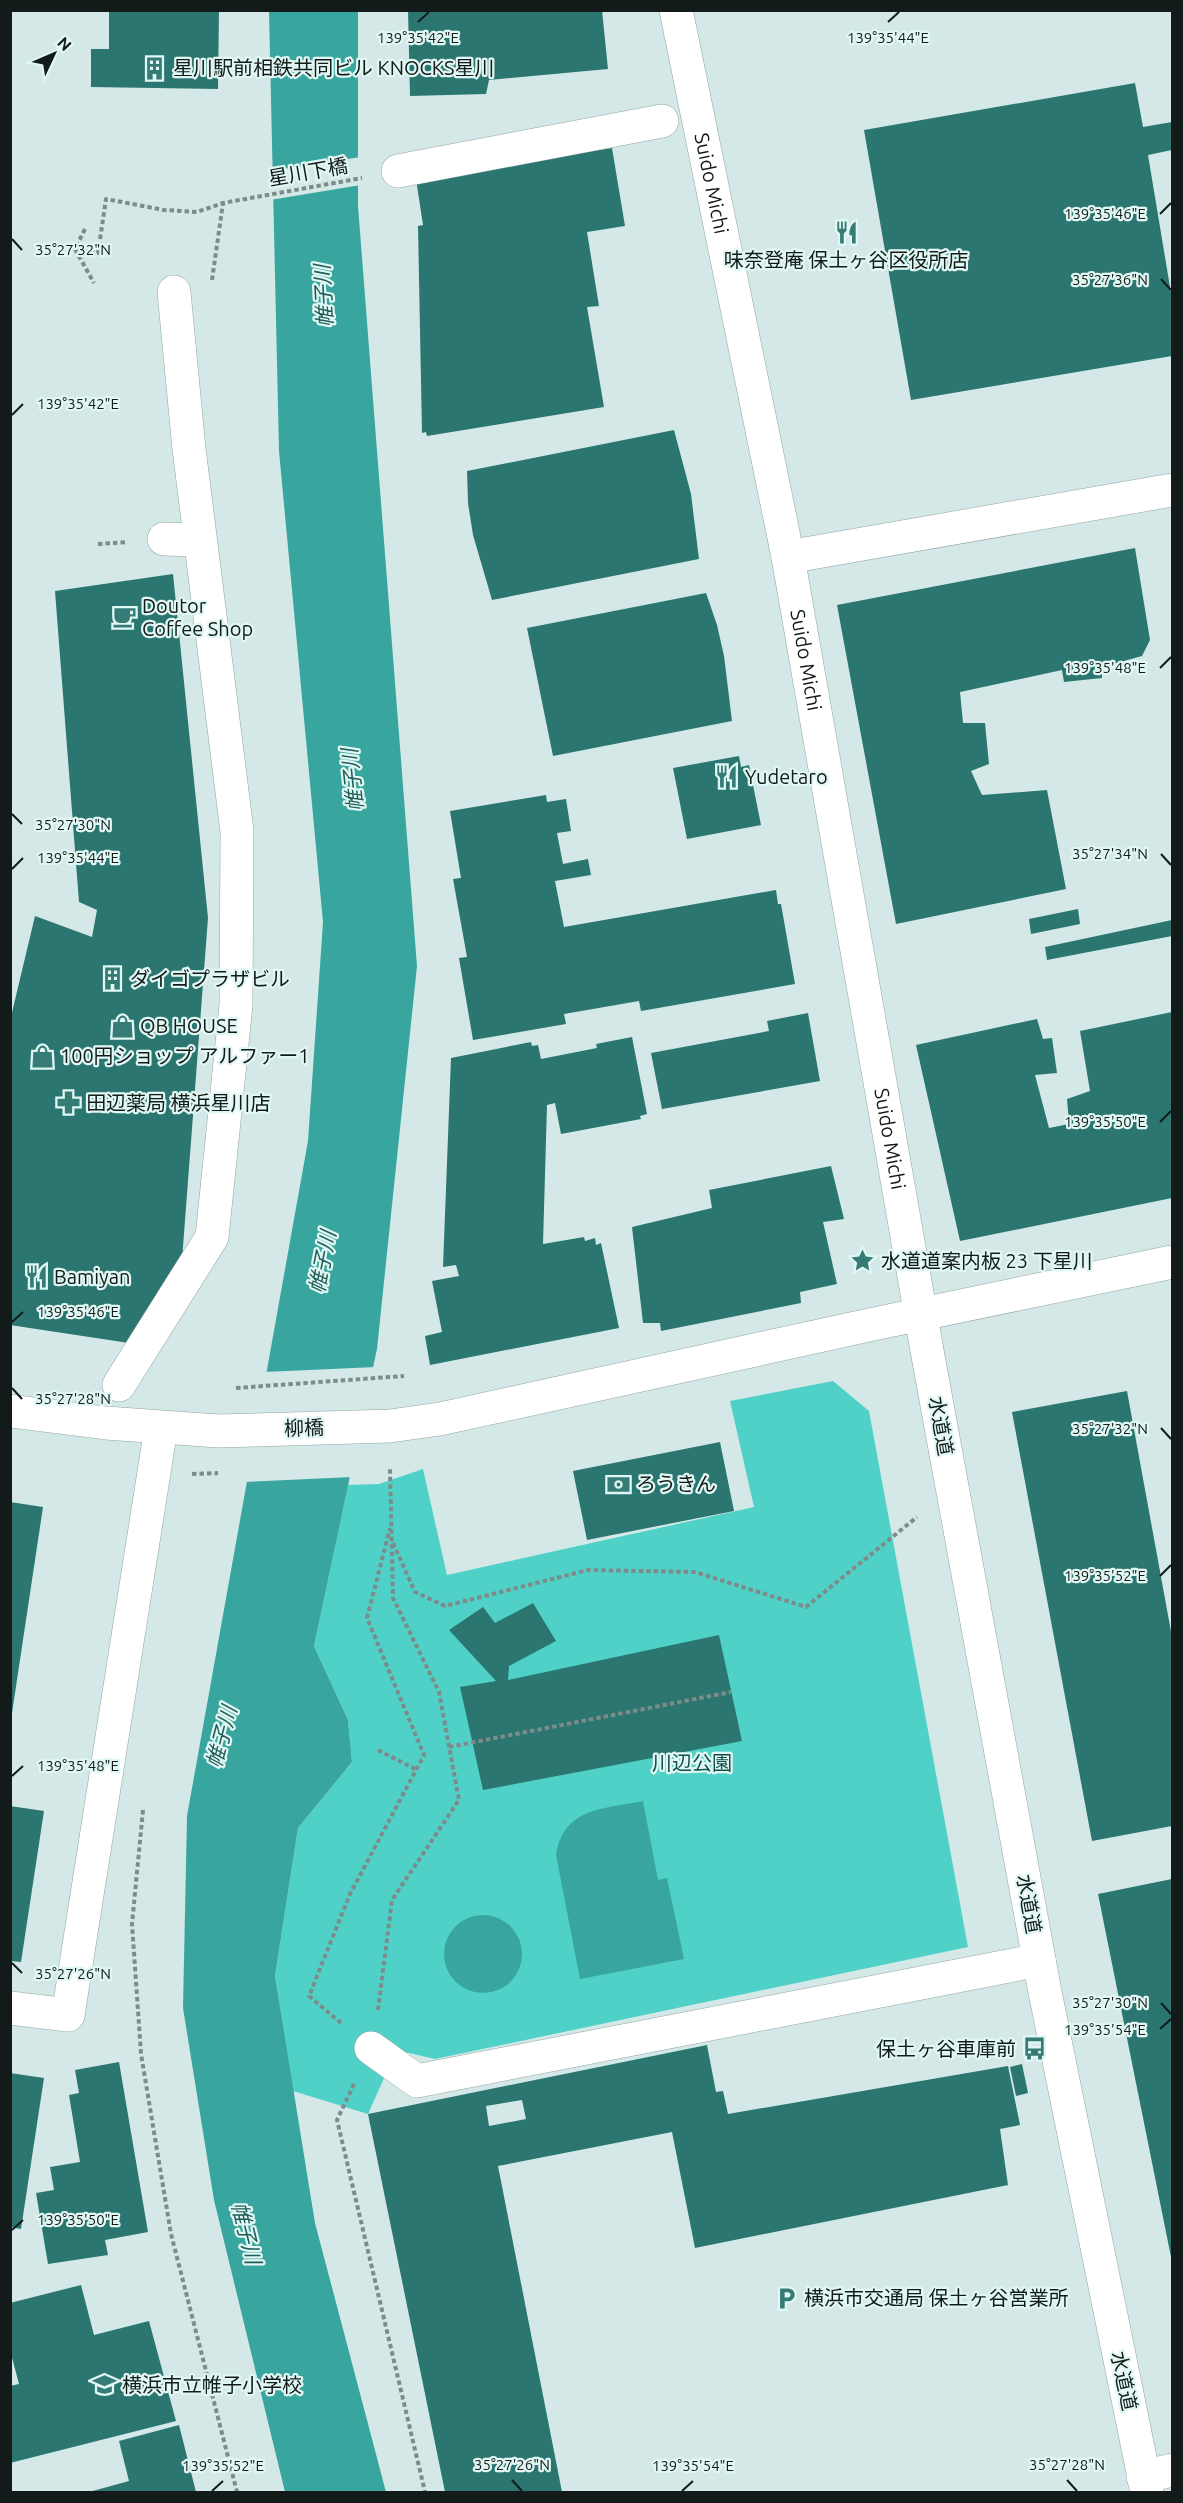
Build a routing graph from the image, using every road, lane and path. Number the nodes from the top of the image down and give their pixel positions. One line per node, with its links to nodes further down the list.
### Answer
1 (676, 10): 12 (street, Suido Michi)
2 (662, 121): 3 (street)
3 (398, 171): 4 (path, 星川下橋)
4 (223, 203): 6 (path, 星川下橋); 8 (path)
5 (85, 229): 6 (path)
6 (75, 249): 7 (path)
7 (94, 283)
8 (174, 292): 11 (street)
9 (1173, 490): 12 (street)
10 (164, 540): 11 (street)
11 (200, 540): 16 (street)
12 (788, 557): 14 (street, Suido Michi)
13 (1173, 1262): 14 (street, 柳橋)
14 (921, 1313): 19 (street, 柳橋); 31 (street, 水道道)
15 (404, 1376): 17 (path)
16 (119, 1385)
17 (233, 1388)
18 (10, 1411): 19 (street, 柳橋)
19 (161, 1428): 33 (street)
20 (390, 1468): 24 (path)
21 (195, 1474): 22 (path)
22 (193, 1486)
23 (919, 1516): 25 (path)
24 (392, 1520): 25 (path); 29 (path)
25 (392, 1539): 27 (path)
26 (731, 1692): 27 (path)
27 (449, 1747): 34 (path)
28 (378, 1750): 29 (path)
29 (417, 1770): 32 (path)
30 (143, 1809): 36 (path)
31 (1039, 1960): 34 (street); 35 (street, 水道道)
32 (309, 1996)
33 (10, 2008)
34 (371, 2048): 37 (path)
35 (1154, 2480)
36 (237, 2493)
37 (425, 2493)

